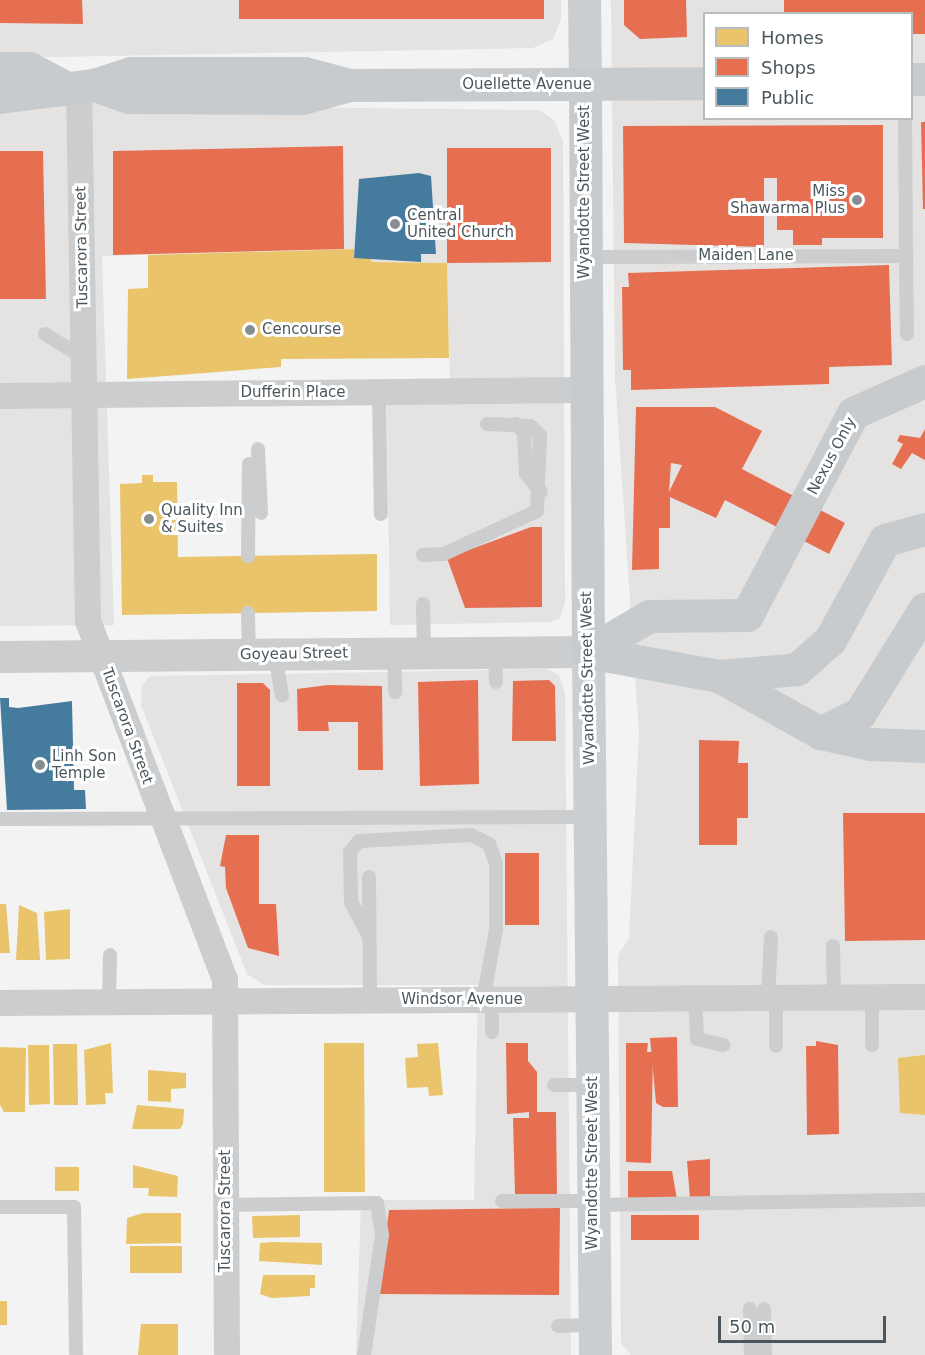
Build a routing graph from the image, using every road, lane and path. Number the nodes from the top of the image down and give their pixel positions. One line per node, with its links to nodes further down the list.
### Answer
1 (584, 0): 5 (main road, Wyandotte Street West)
2 (0, 68): 4 (main road, Ouellette Avenue)
3 (703, 82): 5 (main road, Ouellette Avenue)
4 (78, 85): 5 (main road, Ouellette Avenue); 6 (main road); 12 (street, Tuscarora Street)
5 (585, 85): 9 (main road, Wyandotte Street West)
6 (0, 96)
7 (905, 120): 8 (lane)
8 (906, 256): 9 (lane, Maiden Lane); 11 (lane)
9 (585, 257): 14 (main road, Wyandotte Street West)
10 (45, 334): 12 (lane)
11 (907, 334)
12 (84, 358): 16 (street, Tuscarora Street)
13 (925, 381): 29 (main road, Nexus Only)
14 (586, 390): 15 (street, Dufferin Place); 29 (main road, Wyandotte Street West)
15 (379, 393): 16 (street, Dufferin Place); 22 (lane)
16 (85, 395): 17 (street, Dufferin Place); 32 (street, Tuscarora Street)
17 (0, 396)
18 (487, 424): 24 (lane)
19 (258, 449): 21 (lane)
20 (249, 464): 25 (lane)
21 (261, 513)
22 (381, 514)
23 (925, 530): 34 (main road)
24 (423, 555)
25 (248, 556)
26 (423, 604): 30 (lane)
27 (925, 608): 37 (main road)
28 (248, 613): 31 (lane)
29 (588, 652): 30 (street, Goyeau Street); 34 (main road); 39 (main road, Wyandotte Street West)
30 (409, 653): 31 (street, Goyeau Street); 35 (lane)
31 (262, 655): 32 (street, Goyeau Street); 36 (lane)
32 (101, 656): 33 (street, Goyeau Street); 40 (street, Tuscarora Street)
33 (0, 657)
34 (718, 676): 37 (main road)
35 (395, 692)
36 (282, 696)
37 (820, 733): 38 (main road)
38 (925, 746)
39 (590, 817): 40 (lane); 51 (main road, Wyandotte Street West)
40 (161, 818): 41 (lane); 55 (street, Tuscarora Street)
41 (0, 819)
42 (369, 877): 43 (lane)
43 (369, 937): 53 (lane); 54 (lane)
44 (771, 937): 48 (lane)
45 (833, 946): 49 (lane)
46 (110, 955): 56 (lane)
47 (925, 997): 50 (street, Windsor Avenue)
48 (772, 998): 49 (street, Windsor Avenue); 52 (street, Windsor Avenue); 61 (lane)
49 (834, 998): 50 (street, Windsor Avenue)
50 (872, 998): 60 (lane)
51 (592, 999): 52 (street, Windsor Avenue); 54 (street, Windsor Avenue); 62 (main road, Wyandotte Street West)
52 (694, 999): 59 (lane)
53 (370, 1000): 54 (street, Windsor Avenue); 55 (street, Windsor Avenue)
54 (487, 1000): 58 (lane)
55 (225, 1001): 56 (street, Windsor Avenue); 67 (street, Tuscarora Street)
56 (109, 1002): 57 (street, Windsor Avenue)
57 (0, 1003)
58 (492, 1032)
59 (723, 1045)
60 (872, 1045)
61 (776, 1046)
62 (592, 1084): 63 (lane); 66 (main road, Wyandotte Street West)
63 (554, 1085)
64 (925, 1200): 66 (lane)
65 (502, 1201): 66 (lane)
66 (593, 1203): 72 (main road, Wyandotte Street West)
67 (226, 1205): 74 (street, Tuscarora Street); 75 (lane)
68 (0, 1207): 73 (lane)
69 (750, 1309): 76 (lane)
70 (764, 1309): 77 (lane)
71 (558, 1326): 72 (lane)
72 (595, 1340)
73 (76, 1355)
74 (227, 1355)
75 (364, 1355)
76 (751, 1355)
77 (765, 1355)

